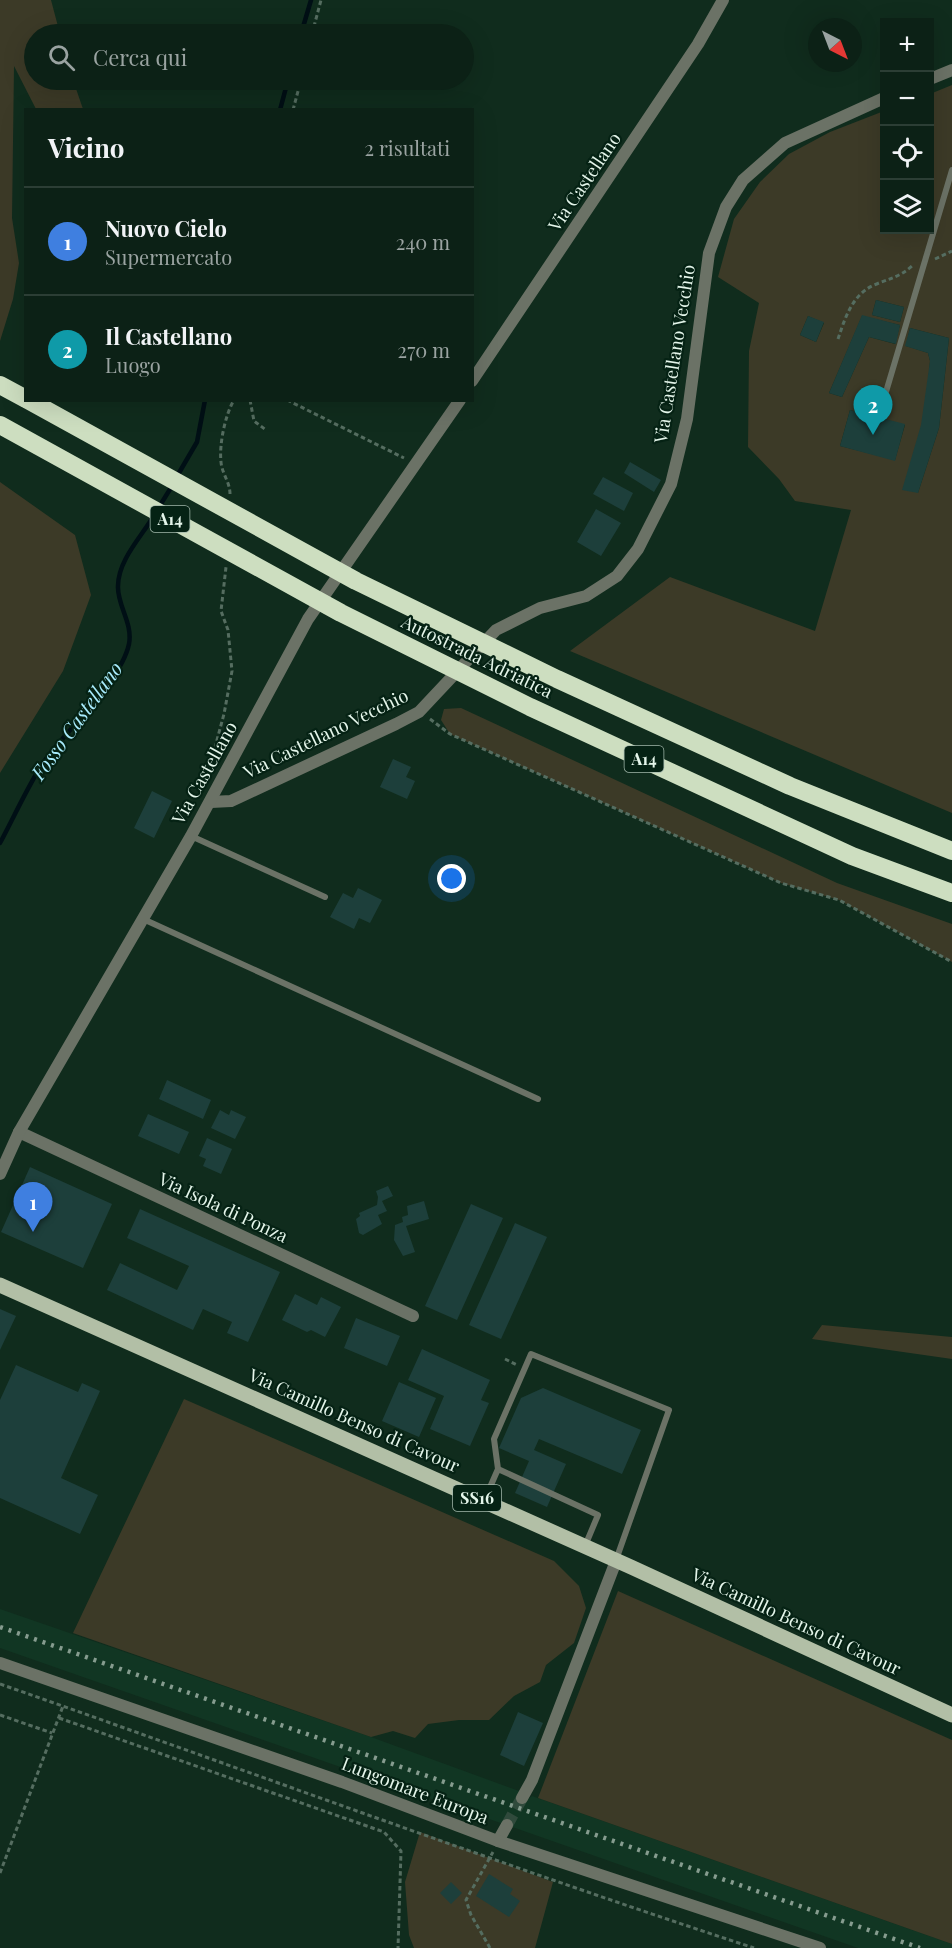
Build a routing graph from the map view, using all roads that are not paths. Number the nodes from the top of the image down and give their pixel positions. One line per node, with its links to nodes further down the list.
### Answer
1 (723, 0): 6 (street, Via Castellano)
2 (952, 70): 3 (street)
3 (934, 78)
4 (880, 100): 13 (street, Via Castellano Vecchio)
5 (952, 170): 11 (lane)
6 (474, 378)
7 (0, 385): 8 (highway, Autostrada Adriatica / A14)
8 (24, 398)
9 (31, 402): 15 (highway, Autostrada Adriatica / A14, bridge)
10 (459, 402): 13 (street, Via Castellano)
11 (880, 412)
12 (0, 425): 16 (highway, Autostrada Adriatica / A14, bridge)
13 (211, 802): 14 (street, Via Castellano)
14 (191, 836): 17 (lane); 18 (street, Via Castellano)
15 (952, 851)
16 (952, 893)
17 (325, 897)
18 (143, 919): 19 (lane); 20 (street, Via Castellano)
19 (538, 1099)
20 (19, 1132): 21 (street, Via Castellano); 23 (street, Via Isola di Ponza)
21 (0, 1174)
22 (0, 1285): 25 (main road, Via Camillo Benso di Cavour / SS16)
23 (413, 1316)
24 (498, 1469): 25 (lane); 26 (lane); 27 (lane)
25 (484, 1501): 26 (main road, Via Camillo Benso di Cavour / SS16)
26 (585, 1546): 27 (main road, Via Camillo Benso di Cavour / SS16)
27 (616, 1561): 29 (main road, Via Camillo Benso di Cavour / SS16); 30 (street)
28 (0, 1663): 32 (street, Lungomare Europa)
29 (952, 1715)
30 (522, 1798)
31 (507, 1825): 32 (street)
32 (498, 1841): 33 (street, Lungomare Europa)
33 (820, 1948)

